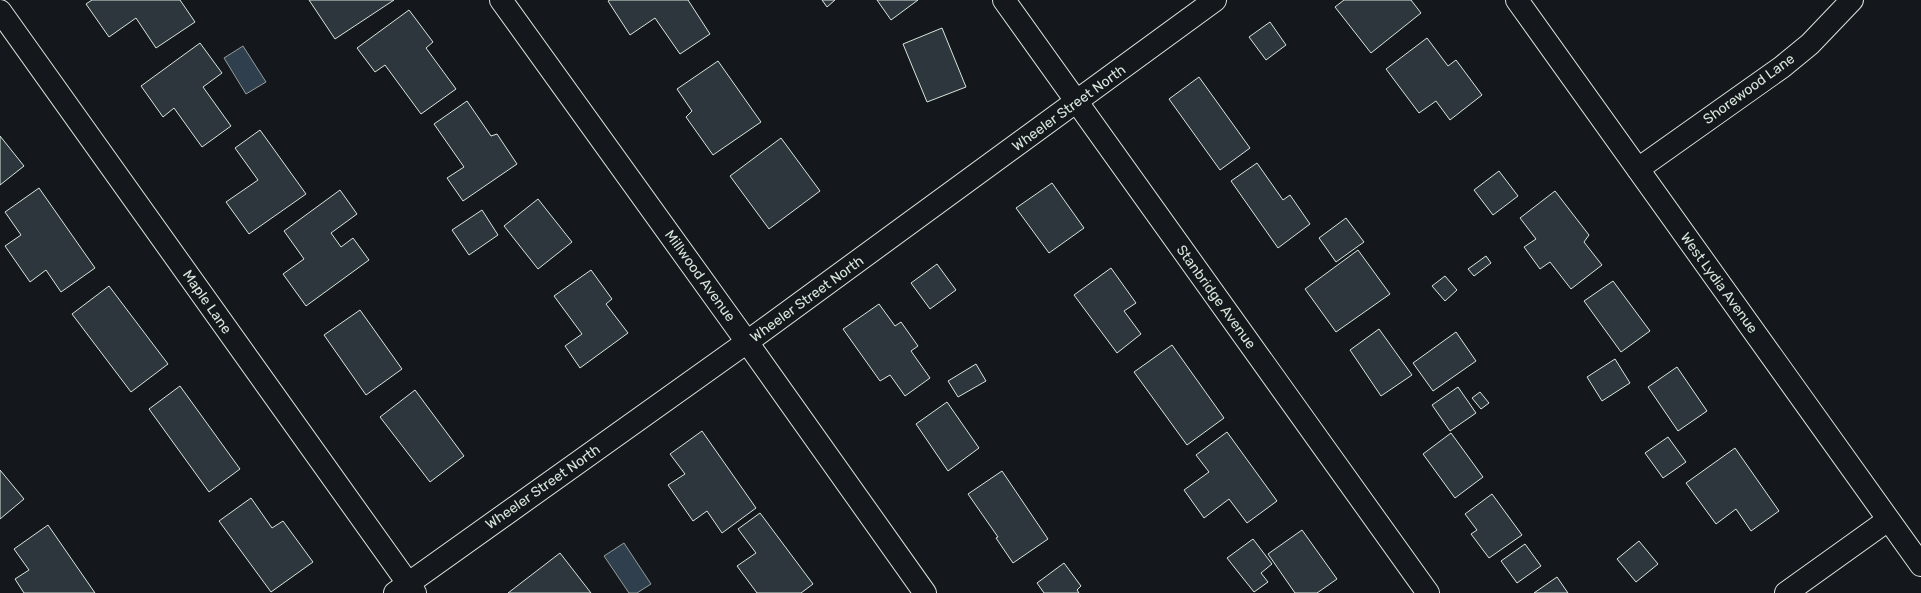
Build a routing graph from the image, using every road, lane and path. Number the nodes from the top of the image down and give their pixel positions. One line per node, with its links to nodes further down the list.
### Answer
1 (501, 0): 9 (street, Millwood Avenue)
2 (1004, 0): 7 (street, Stanbridge Avenue)
3 (1215, 0): 7 (street, Wheeler Street North)
4 (1517, 0): 8 (street, West Lydia Avenue)
5 (1852, 0): 8 (street, Shorewood Lane)
6 (0, 11): 12 (street, Maple Lane)
7 (1077, 102): 9 (street, Wheeler Street North); 14 (street, Stanbridge Avenue)
8 (1638, 169): 10 (street, West Lydia Avenue)
9 (747, 342): 12 (street, Wheeler Street North); 13 (street, Millwood Avenue)
10 (1888, 520): 11 (street, West Lydia Avenue); 15 (street)
11 (1921, 565)
12 (406, 590)
13 (925, 593)
14 (1428, 593)
15 (1786, 593)

